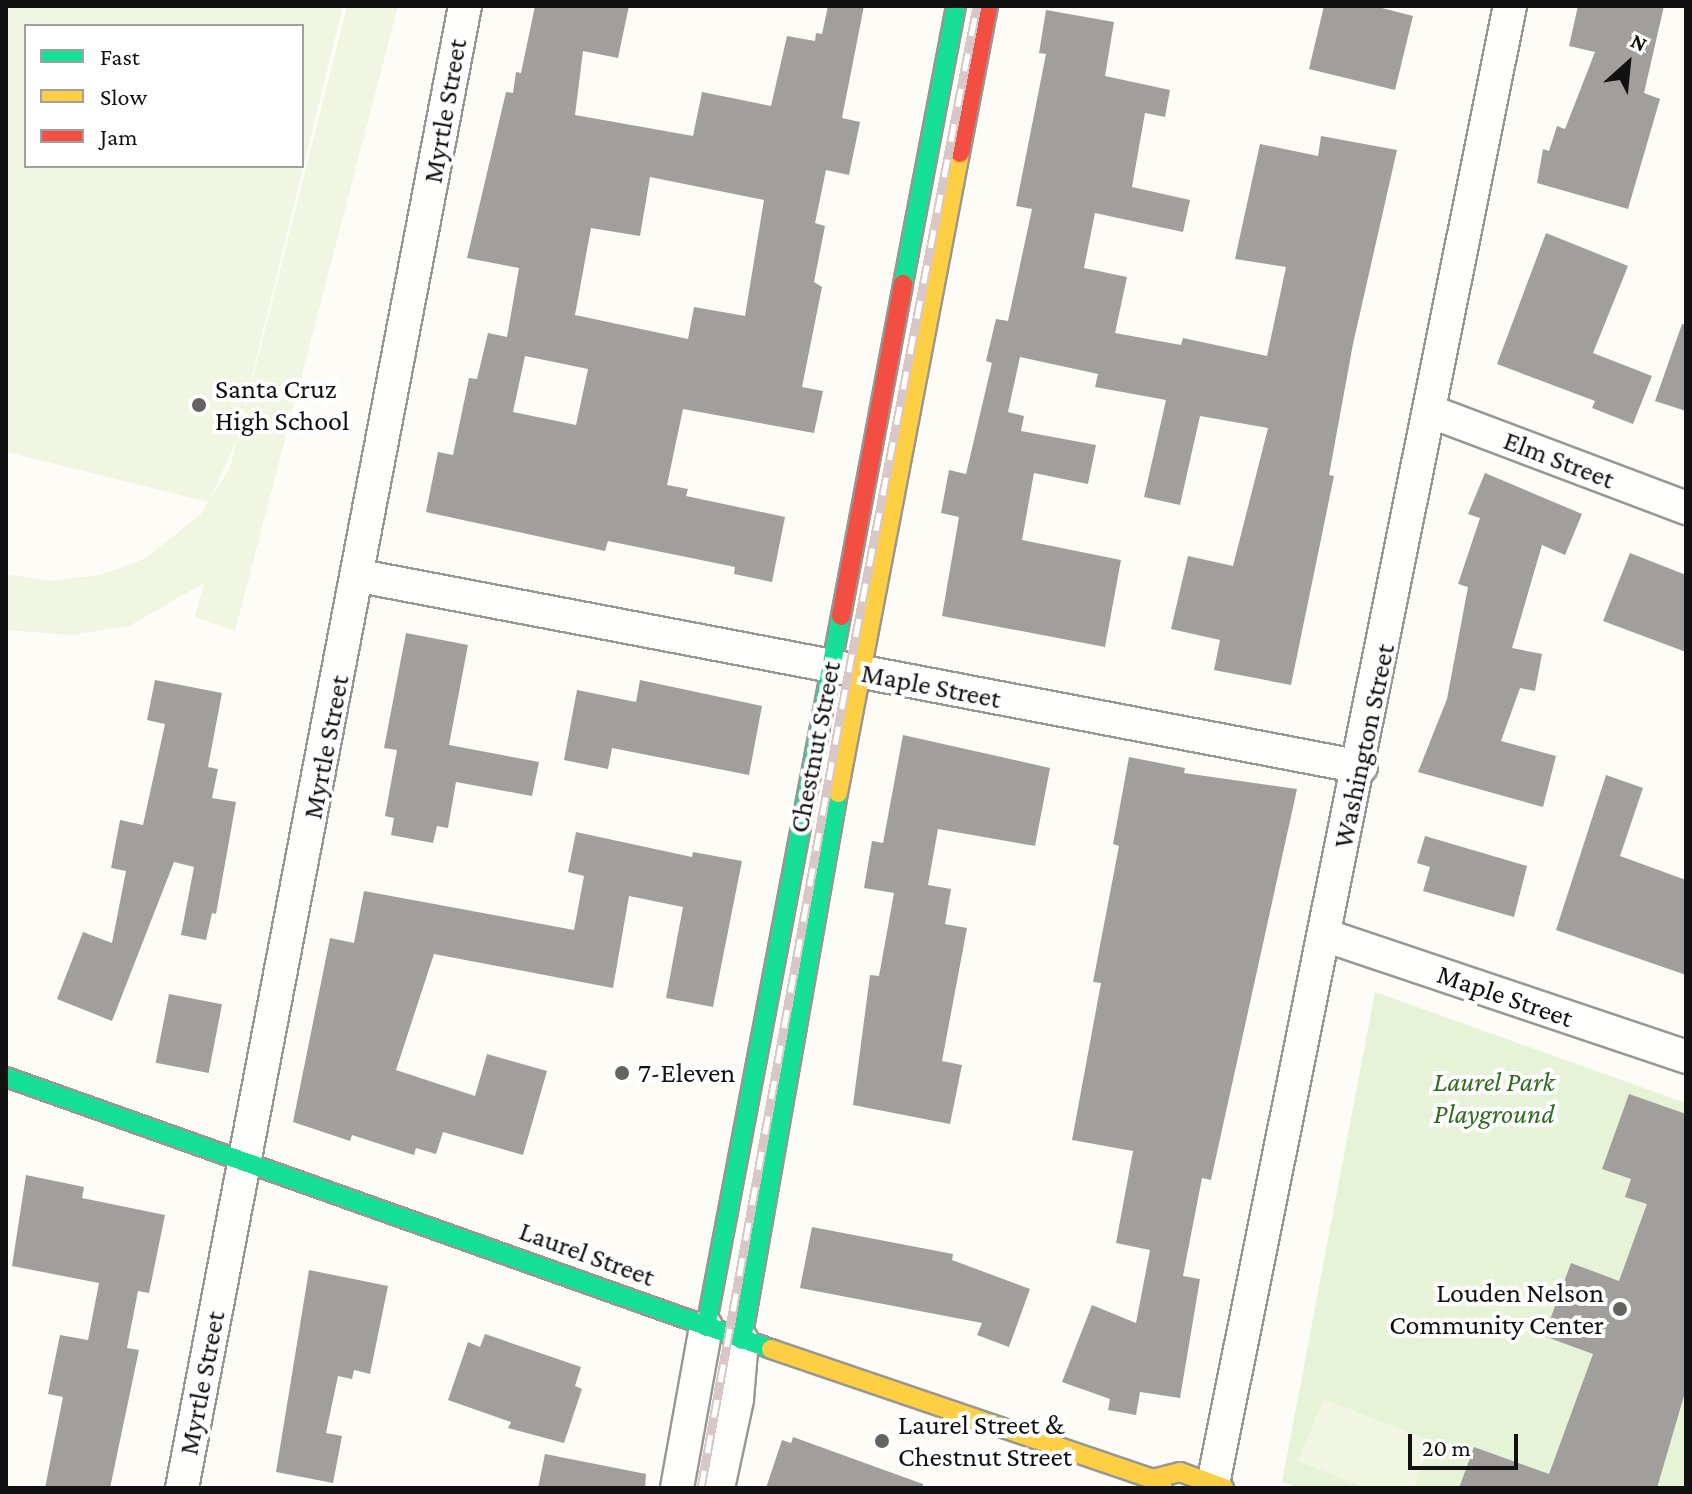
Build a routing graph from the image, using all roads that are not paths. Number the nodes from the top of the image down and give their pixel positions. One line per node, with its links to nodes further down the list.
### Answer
1 (465, 6): 7 (street, Myrtle Street)
2 (956, 6): 8 (main road, Chestnut Street)
3 (988, 6): 8 (main road, Chestnut Street)
4 (1510, 6): 5 (street, Washington Street)
5 (1432, 412): 6 (street, Elm Street); 9 (street, Washington Street)
6 (1686, 508)
7 (360, 576): 8 (street, Maple Street); 13 (street, Myrtle Street)
8 (846, 670): 9 (street, Maple Street); 14 (main road, Chestnut Street); 15 (main road, Chestnut Street)
9 (1361, 767): 10 (street, Washington Street)
10 (1324, 935): 11 (street, Maple Street); 17 (street, Washington Street)
11 (1686, 1057)
12 (6, 1077): 13 (main road, Laurel Street)
13 (245, 1159): 14 (main road, Laurel Street); 18 (street, Myrtle Street)
14 (706, 1327): 15 (main road, Laurel Street); 19 (street, Chestnut Street)
15 (742, 1340): 16 (main road, Laurel Street); 20 (street, Chestnut Street)
16 (1157, 1483): 17 (main road, Laurel Street)
17 (1219, 1486)
18 (182, 1488)
19 (677, 1488)
20 (718, 1488)

